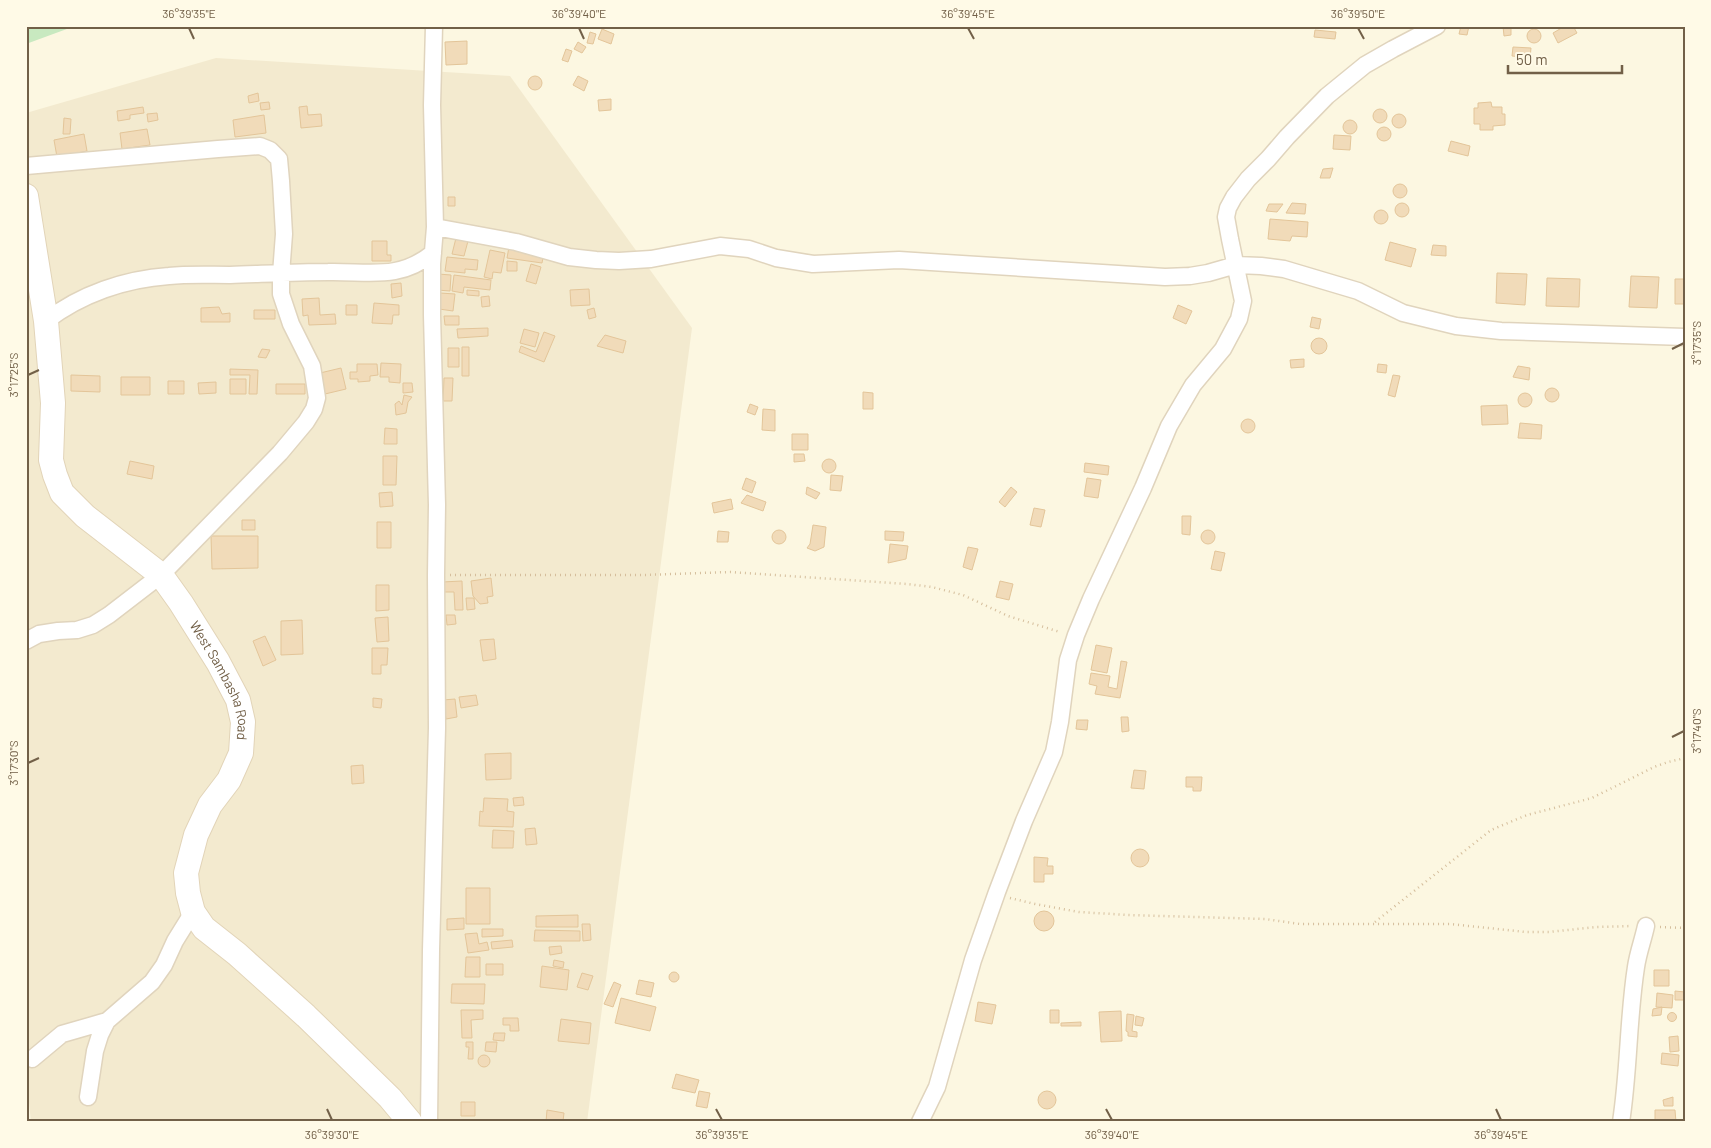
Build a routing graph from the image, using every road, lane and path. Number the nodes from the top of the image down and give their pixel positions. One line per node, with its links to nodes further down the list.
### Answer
1 (434, 26): 5 (street)
2 (1437, 26): 7 (street)
3 (26, 166): 8 (street)
4 (26, 196): 9 (street, West Sambasha Road)
5 (435, 227): 6 (street); 7 (street)
6 (433, 253): 8 (street); 12 (street)
7 (1236, 265): 10 (street); 13 (street)
8 (281, 274): 9 (street); 11 (street)
9 (46, 321): 11 (street, West Sambasha Road)
10 (1685, 337)
11 (161, 575): 14 (street); 17 (street, West Sambasha Road)
12 (436, 575): 13 (path); 25 (street)
13 (1076, 634): 16 (street)
14 (26, 641)
15 (1685, 758): 18 (path)
16 (997, 892): 18 (path); 26 (street)
17 (193, 912): 21 (street); 24 (street, West Sambasha Road)
18 (1374, 923): 19 (path)
19 (1646, 926): 20 (path); 27 (street)
20 (1685, 928)
21 (107, 1021): 22 (street); 23 (street)
22 (32, 1059)
23 (88, 1096)
24 (410, 1122)
25 (429, 1122)
26 (920, 1122)
27 (1621, 1122)

